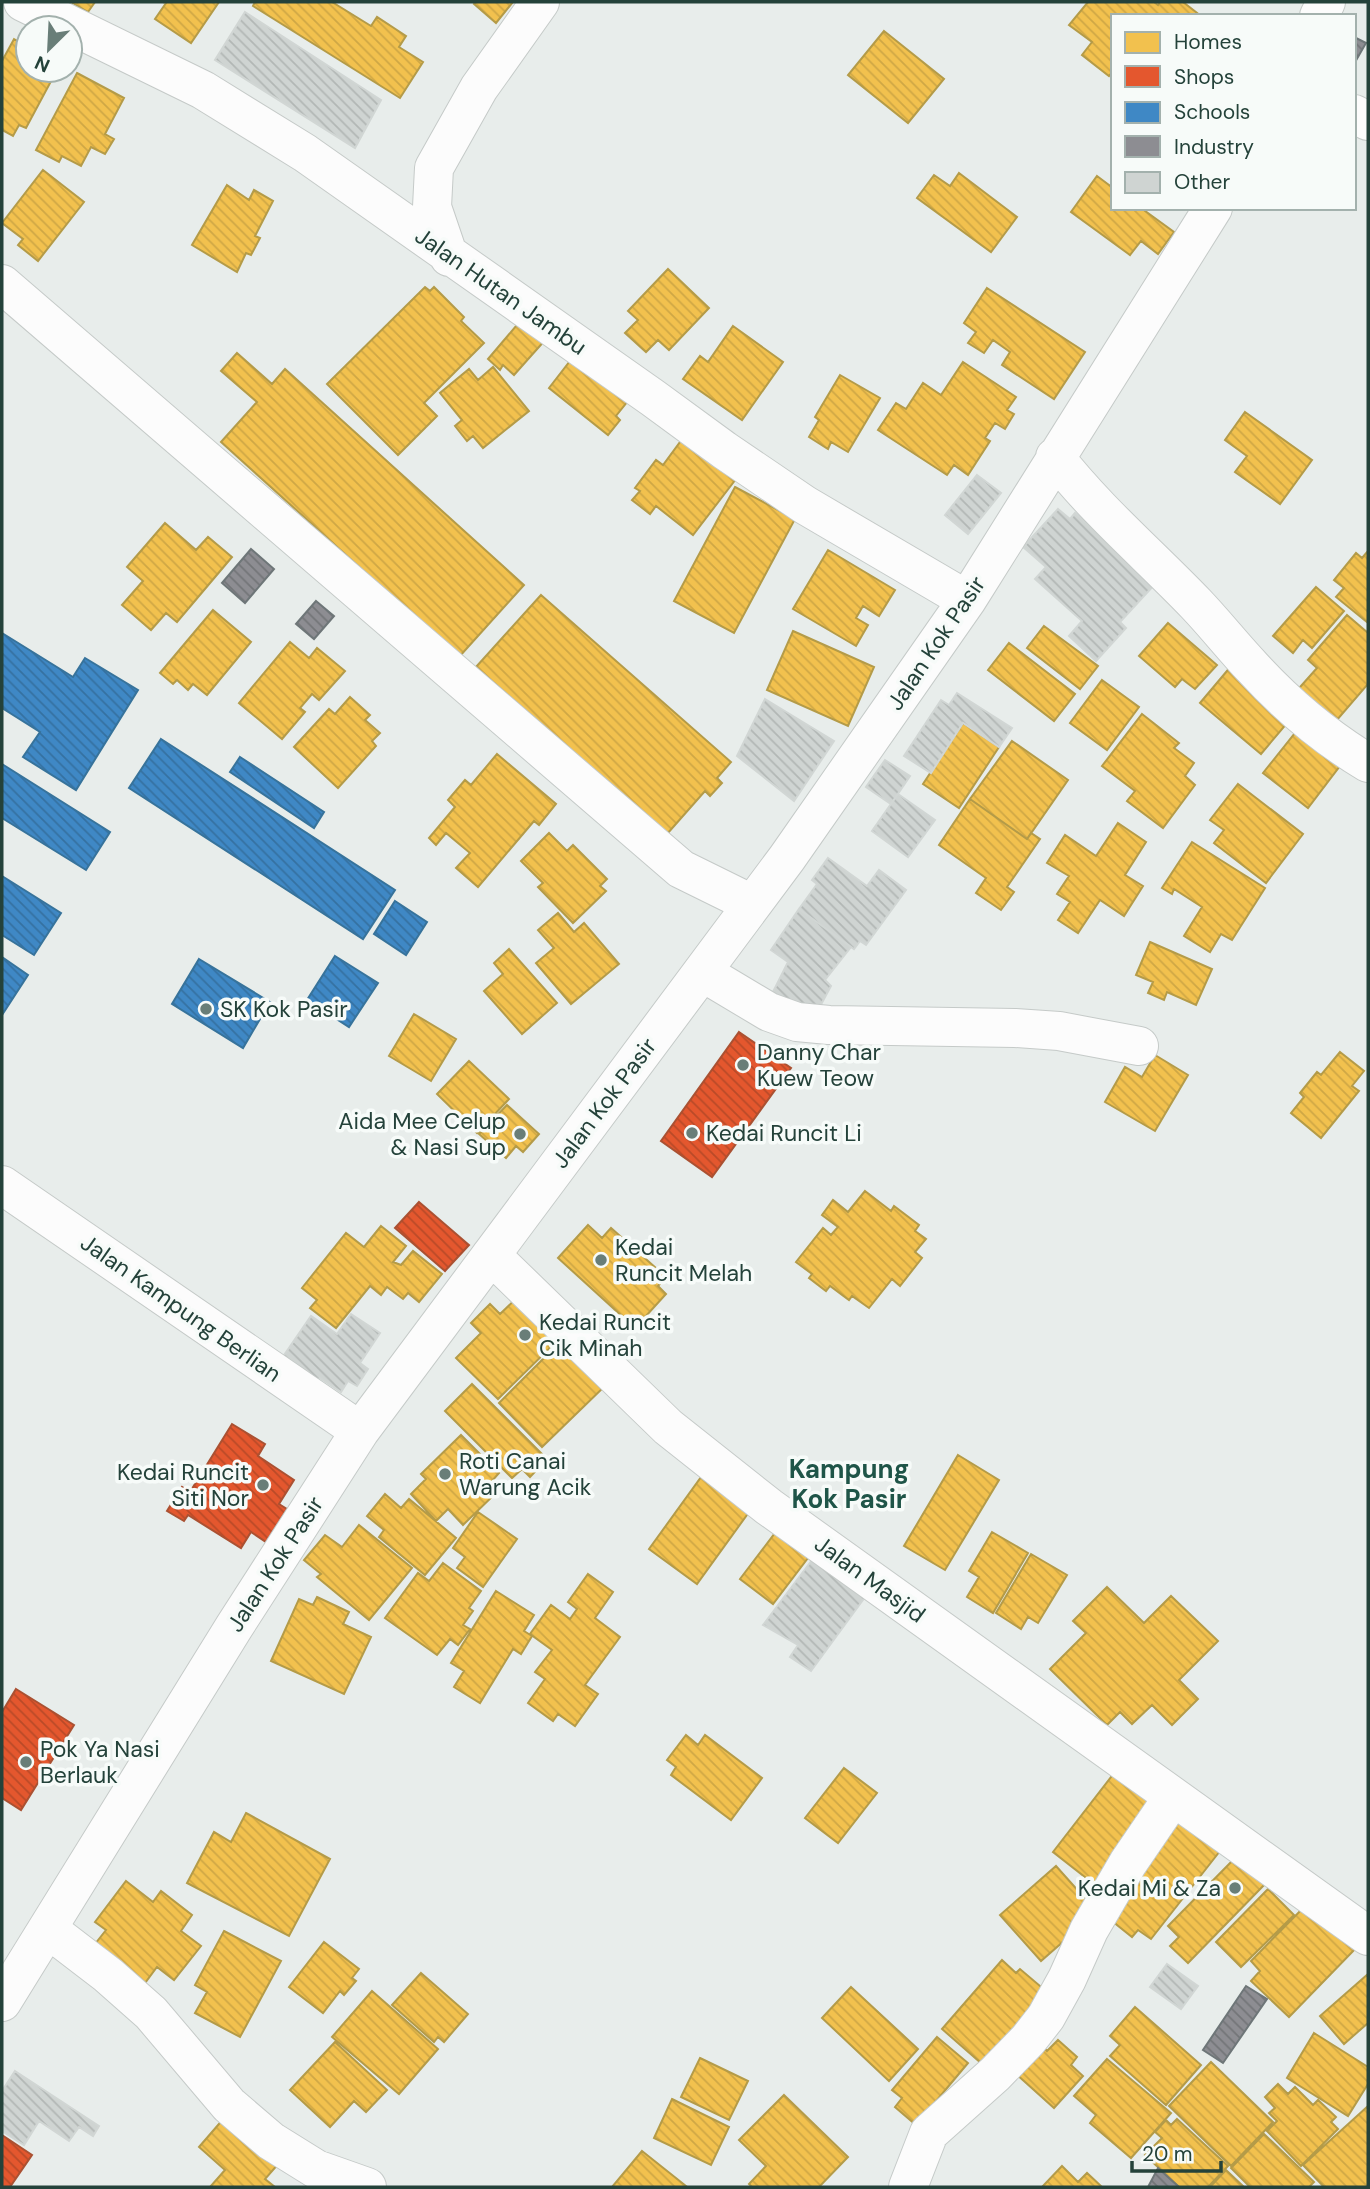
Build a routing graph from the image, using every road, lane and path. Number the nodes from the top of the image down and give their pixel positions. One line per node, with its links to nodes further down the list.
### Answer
1 (23, 2): 4 (street, Jalan Hutan Jambu)
2 (540, 2): 4 (street)
3 (1212, 210): 6 (street, Jalan Kok Pasir)
4 (450, 257): 7 (street, Jalan Hutan Jambu)
5 (2, 284): 9 (street)
6 (1055, 457): 7 (street, Jalan Kok Pasir); 8 (street)
7 (967, 600): 9 (street, Jalan Kok Pasir)
8 (1368, 763)
9 (752, 904): 10 (street, Jalan Kok Pasir)
10 (702, 972): 11 (street); 13 (street, Jalan Kok Pasir)
11 (1139, 1046)
12 (2, 1185): 14 (street, Jalan Kampung Berlian)
13 (491, 1255): 14 (street, Jalan Kok Pasir); 15 (street, Jalan Masjid)
14 (359, 1431): 16 (street, Jalan Kok Pasir)
15 (1173, 1797): 17 (street, Jalan Masjid); 20 (street)
16 (48, 1929): 18 (street, Jalan Kok Pasir); 19 (street)
17 (1368, 1936)
18 (8, 1980)
19 (367, 2187)
20 (908, 2187)

